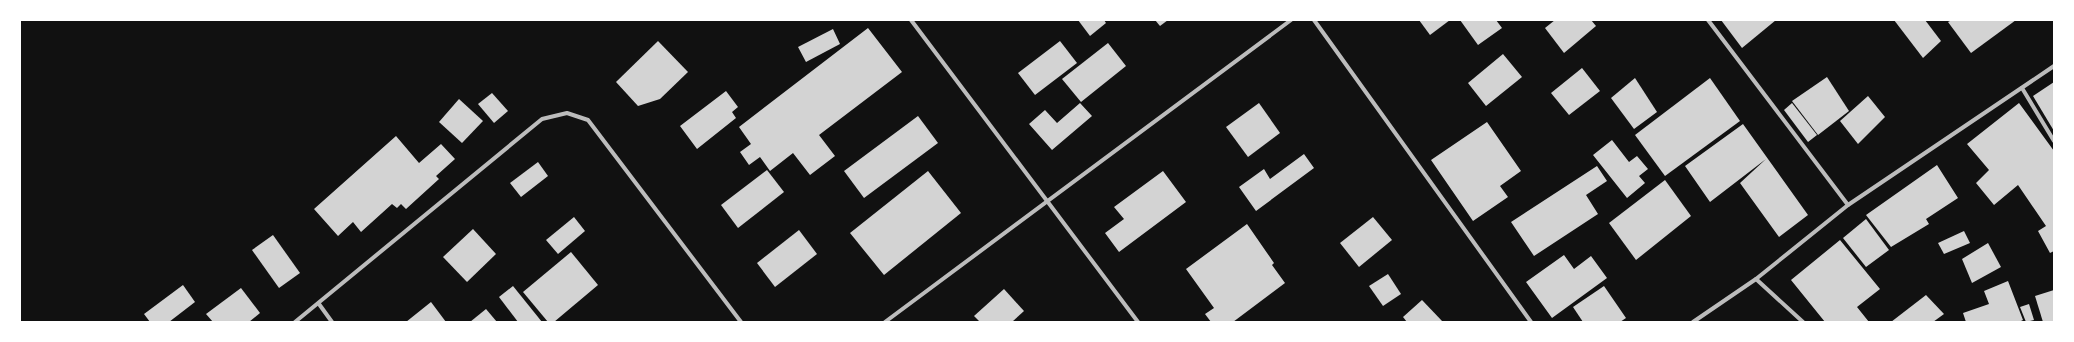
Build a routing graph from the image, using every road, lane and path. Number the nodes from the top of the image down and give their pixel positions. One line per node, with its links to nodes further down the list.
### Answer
1 (911, 20): 8 (street)
2 (1291, 20): 8 (street)
3 (1314, 20): 17 (street)
4 (1708, 20): 9 (street)
5 (2054, 66): 6 (street)
6 (2022, 88): 7 (street); 9 (street)
7 (2054, 141)
8 (1048, 201): 15 (street); 16 (street)
9 (1848, 205): 10 (street)
10 (1756, 279): 18 (street); 19 (street)
11 (319, 304): 12 (street); 13 (street); 14 (street)
12 (295, 322)
13 (332, 322)
14 (740, 322)
15 (885, 322)
16 (1138, 322)
17 (1531, 322)
18 (1693, 322)
19 (1803, 322)

